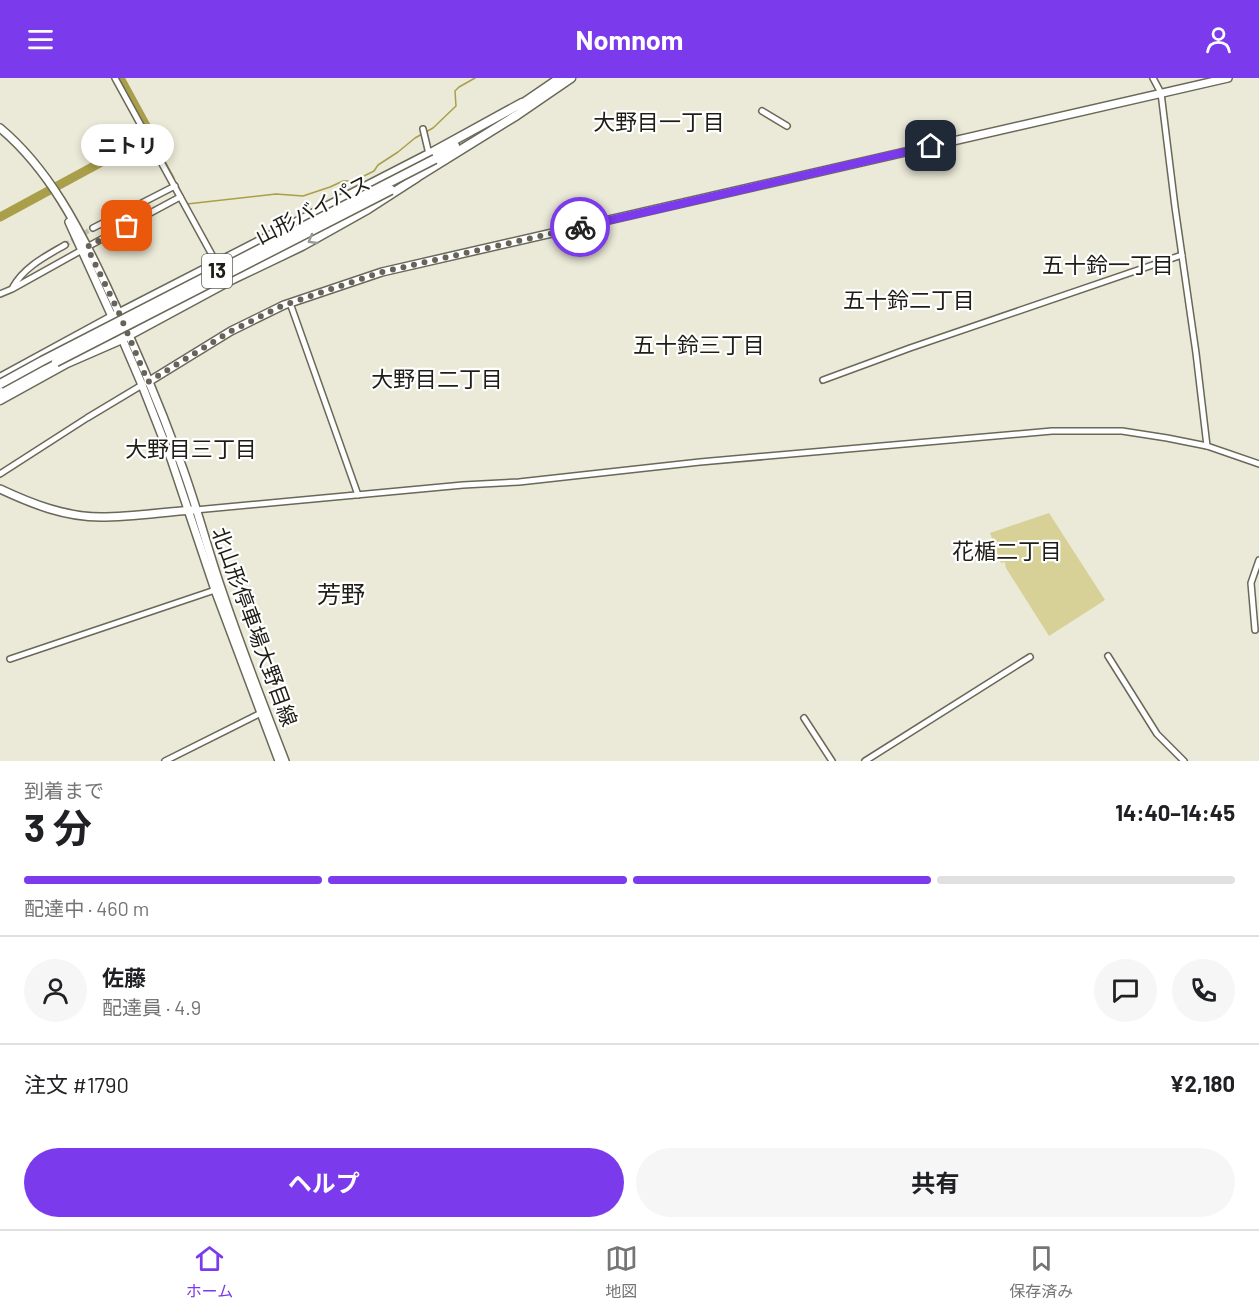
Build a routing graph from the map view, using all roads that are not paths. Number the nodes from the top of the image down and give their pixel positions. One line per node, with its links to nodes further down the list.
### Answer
1 (115, 78): 13 (street)
2 (560, 78): 11 (highway, 山形バイパス / 13)
3 (571, 78): 12 (highway, 山形バイパス / 13)
4 (1152, 78): 6 (street)
5 (1228, 78): 6 (main road)
6 (1161, 93): 18 (street); 22 (main road)
7 (762, 111): 8 (street)
8 (787, 126)
9 (0, 128): 17 (main road)
10 (423, 129): 11 (street)
11 (432, 156): 19 (highway); 27 (highway, 山形バイパス / 13, bridge)
12 (416, 178): 24 (highway, one-way to 24); 29 (highway, 山形バイパス / 13, bridge)
13 (175, 186): 14 (street); 15 (street)
14 (180, 196): 17 (street); 19 (street)
15 (93, 228)
16 (64, 244): 20 (street)
17 (84, 248): 20 (street); 23 (main road)
18 (1182, 255): 26 (street); 31 (street)
19 (217, 264): 23 (highway)
20 (12, 289): 21 (street)
21 (0, 294)
22 (290, 303): 28 (main road); 35 (street)
23 (116, 315): 24 (main road); 25 (highway)
24 (125, 337): 28 (main road); 30 (highway)
25 (0, 378)
26 (823, 380)
27 (0, 384)
28 (145, 384): 33 (street); 36 (main road)
29 (0, 393)
30 (0, 400)
31 (1207, 446): 32 (street); 35 (street)
32 (1259, 464)
33 (0, 474)
34 (0, 489): 36 (main road, 北山形停車場大野目線)
35 (358, 495): 36 (street)
36 (192, 510): 38 (main road, 北山形停車場大野目線); 47 (main road, 北山形停車場大野目線)
37 (1259, 560): 39 (street)
38 (215, 590): 42 (street); 43 (main road, 北山形停車場大野目線)
39 (1255, 630)
40 (1108, 656): 50 (street)
41 (1030, 657): 49 (street)
42 (10, 659)
43 (261, 713): 45 (street); 46 (main road, 北山形停車場大野目線)
44 (804, 718): 48 (street)
45 (165, 761)
46 (279, 761)
47 (285, 761)
48 (832, 761)
49 (866, 761)
50 (1184, 761)

